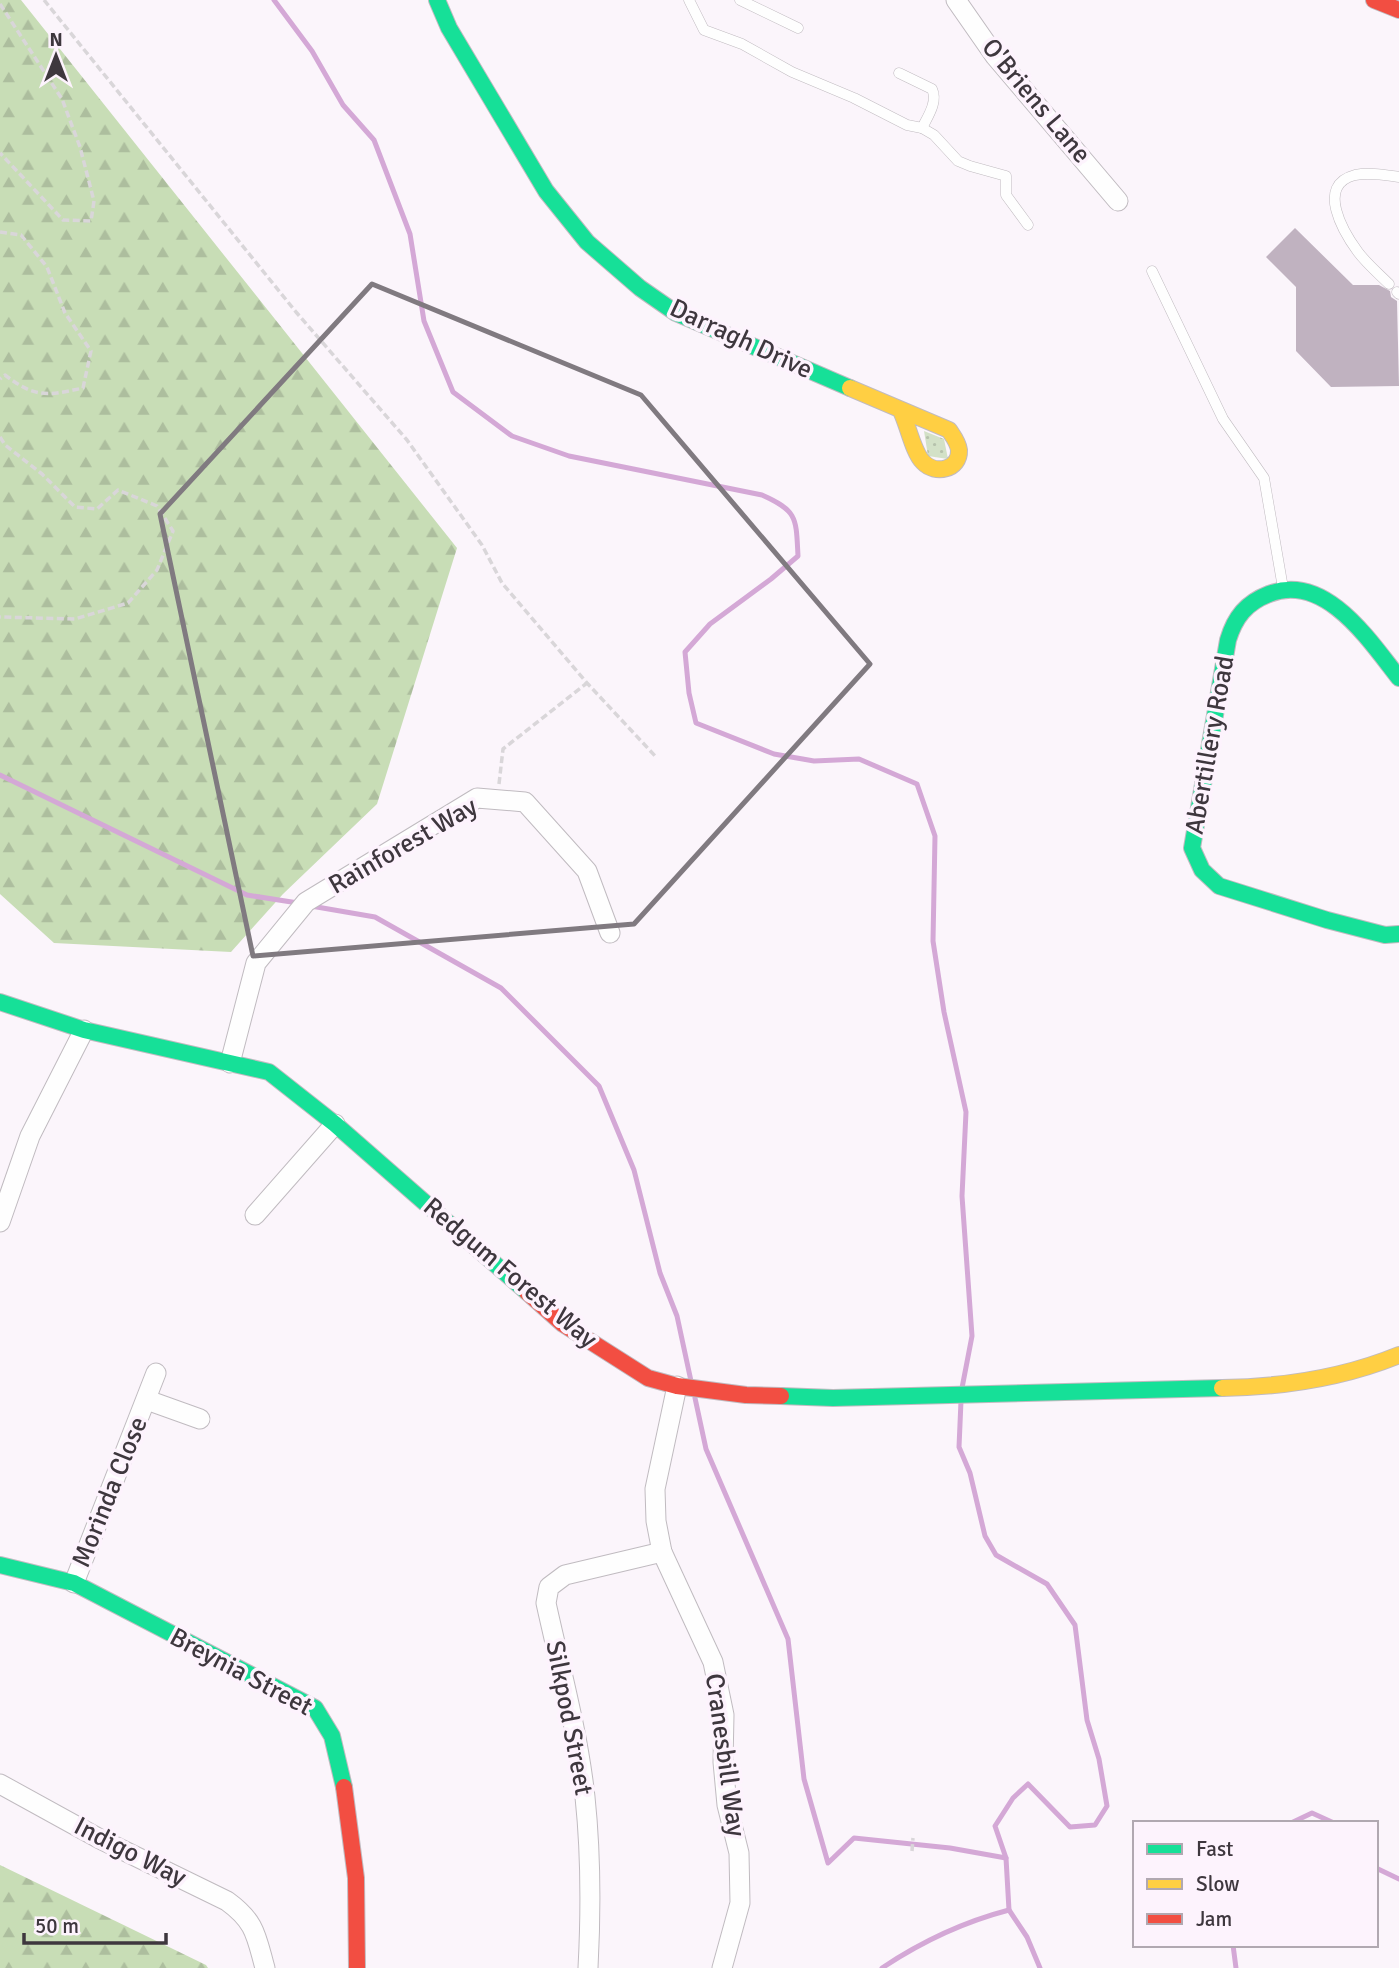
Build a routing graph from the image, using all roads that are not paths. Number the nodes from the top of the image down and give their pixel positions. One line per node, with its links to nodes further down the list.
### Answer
1 (437, 0): 15 (street, Darragh Drive)
2 (689, 0): 9 (lane)
3 (740, 0): 7 (lane)
4 (956, 0): 11 (street, O'Briens Lane)
5 (1374, 0): 6 (street)
6 (1399, 10)
7 (798, 28)
8 (899, 73): 9 (lane)
9 (922, 128): 12 (lane)
10 (1399, 177): 14 (lane)
11 (1118, 201)
12 (1028, 225)
13 (1152, 271): 16 (lane)
14 (1395, 290)
15 (901, 411)
16 (1283, 588): 17 (street); 19 (street, Abertillery Road)
17 (1399, 678)
18 (610, 933): 22 (street, Rainforest Way)
19 (1399, 934)
20 (0, 1002): 21 (street, Redgum Forest Way)
21 (84, 1030): 22 (street, Redgum Forest Way); 25 (street)
22 (230, 1063): 23 (street, Redgum Forest Way)
23 (335, 1124): 24 (street); 28 (street, Redgum Forest Way)
24 (255, 1215)
25 (0, 1222)
26 (1399, 1355): 28 (street, Redgum Forest Way)
27 (156, 1373): 29 (street, Morinda Close)
28 (677, 1386): 31 (street, Cranesbill Way)
29 (147, 1400): 30 (street, Morinda Close); 33 (street, Morinda Close)
30 (200, 1419)
31 (662, 1552): 37 (street, Silkpod Street); 38 (street, Cranesbill Way)
32 (0, 1565): 33 (street, Breynia Street)
33 (74, 1583): 36 (street, Breynia Street)
34 (0, 1784): 35 (street, Indigo Way)
35 (265, 1968)
36 (358, 1968)
37 (588, 1968)
38 (722, 1968)

